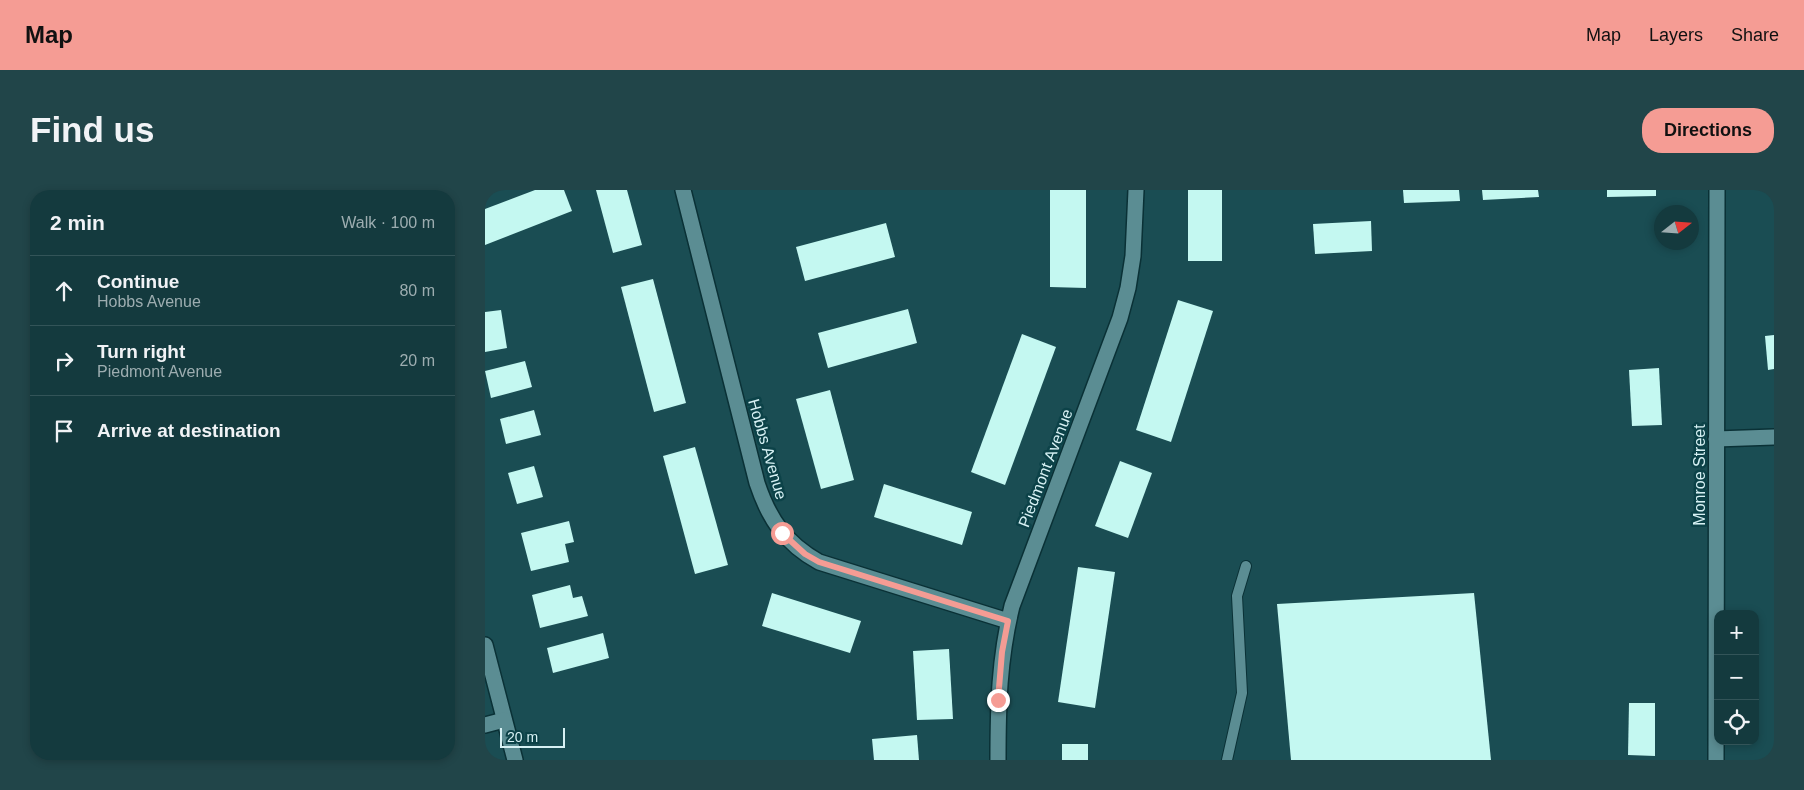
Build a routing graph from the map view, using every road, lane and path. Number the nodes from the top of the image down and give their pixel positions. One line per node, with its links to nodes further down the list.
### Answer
1 (683, 190): 7 (street, Hobbs Avenue)
2 (1136, 190): 7 (street, Piedmont Avenue)
3 (1717, 190): 5 (street, Monroe Street)
4 (1774, 437): 5 (street)
5 (1716, 439): 14 (street, Monroe Street)
6 (1246, 566): 13 (lane)
7 (1008, 621): 12 (street, Piedmont Avenue)
8 (485, 645): 9 (street)
9 (504, 720): 10 (street); 11 (street)
10 (485, 725)
11 (515, 760)
12 (998, 760)
13 (1227, 760)
14 (1716, 760)

